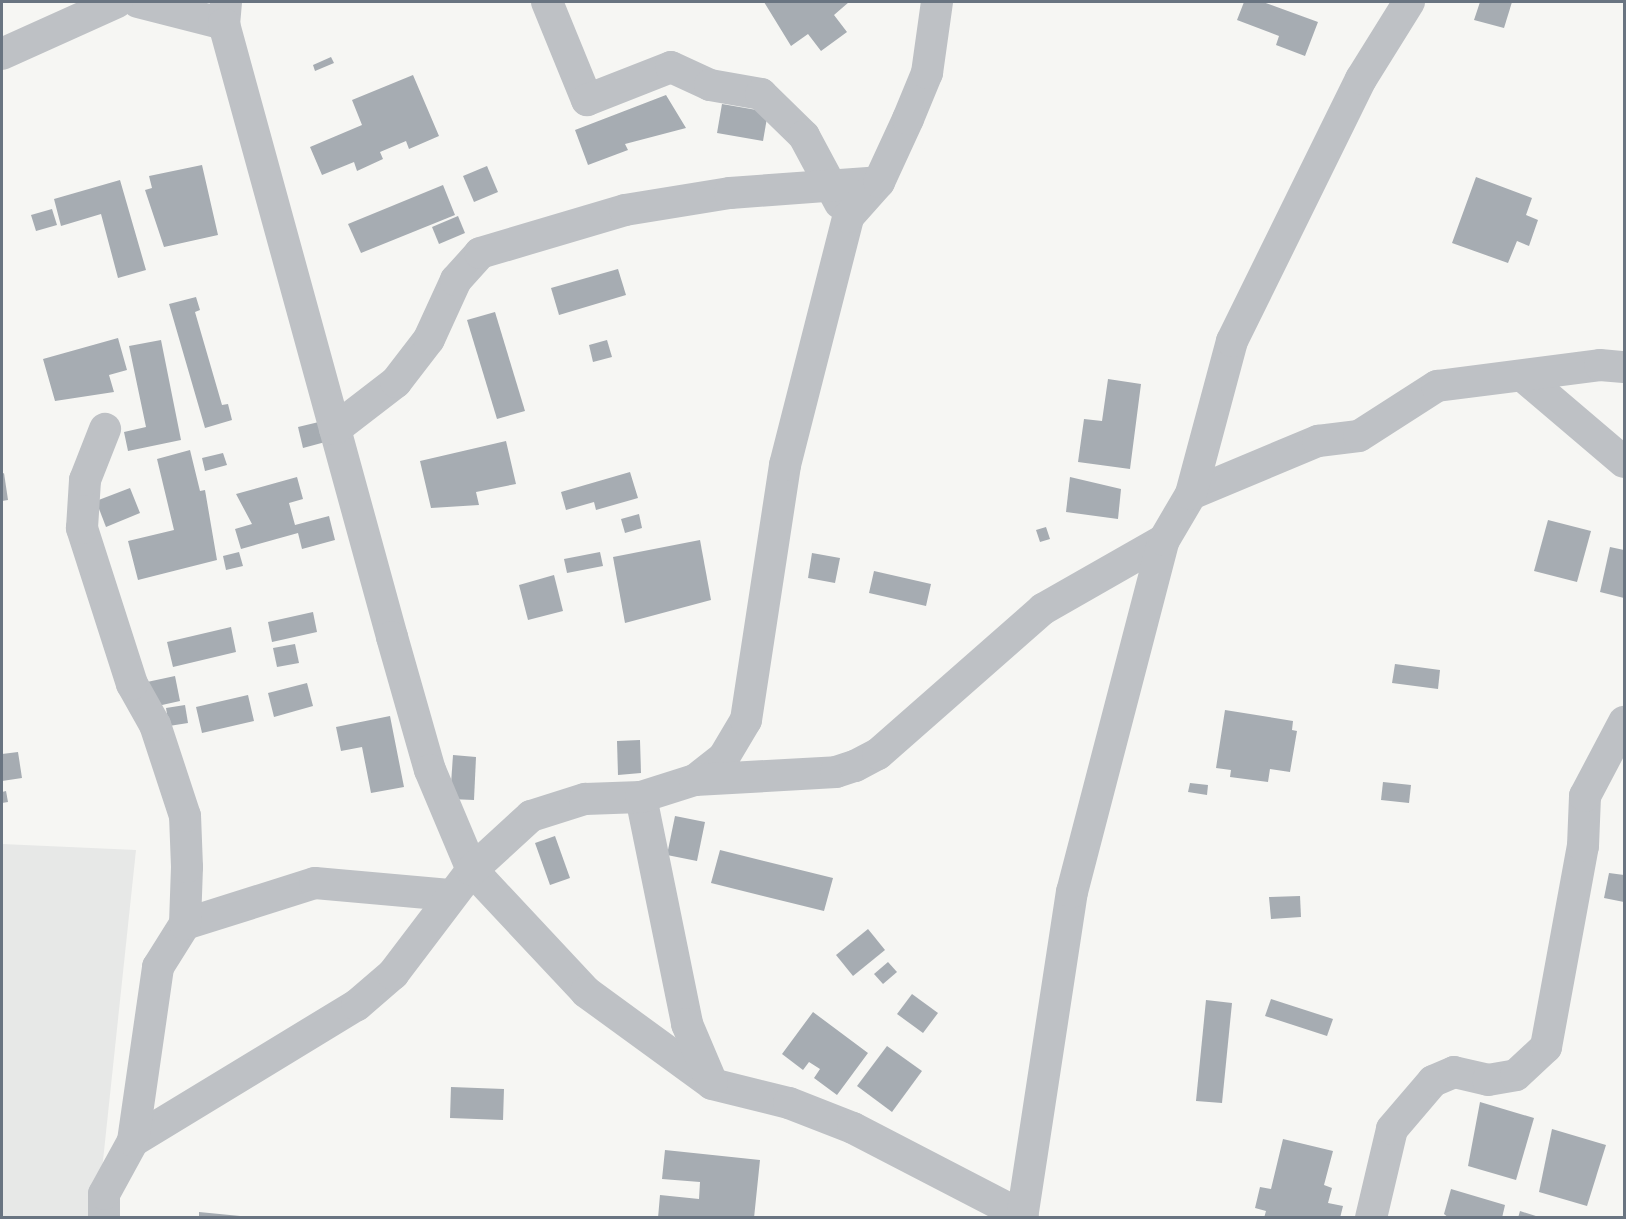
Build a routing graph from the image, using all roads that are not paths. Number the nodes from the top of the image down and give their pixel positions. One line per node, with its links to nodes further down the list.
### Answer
1 (117, 2): 6 (street)
2 (138, 2): 7 (street)
3 (547, 2): 10 (street)
4 (937, 2): 9 (street)
5 (1409, 2): 17 (street)
6 (85, 10): 8 (street)
7 (225, 13): 15 (street)
8 (2, 54)
9 (879, 182): 10 (street); 11 (street)
10 (832, 185): 11 (street); 15 (street)
11 (848, 217): 20 (street)
12 (1624, 367): 13 (street)
13 (1524, 377): 16 (street); 17 (street)
14 (105, 429): 24 (street)
15 (335, 429): 22 (street)
16 (1624, 462)
17 (1191, 494): 18 (street)
18 (1164, 540): 20 (street); 27 (street)
19 (1624, 722): 29 (street)
20 (694, 780): 21 (street)
21 (641, 797): 22 (street); 25 (street)
22 (472, 870): 23 (street); 25 (street)
23 (449, 895): 24 (street); 26 (street)
24 (185, 924): 26 (street)
25 (712, 1084): 27 (street)
26 (133, 1141): 28 (street)
27 (1022, 1217)
28 (104, 1218)
29 (1371, 1218)

